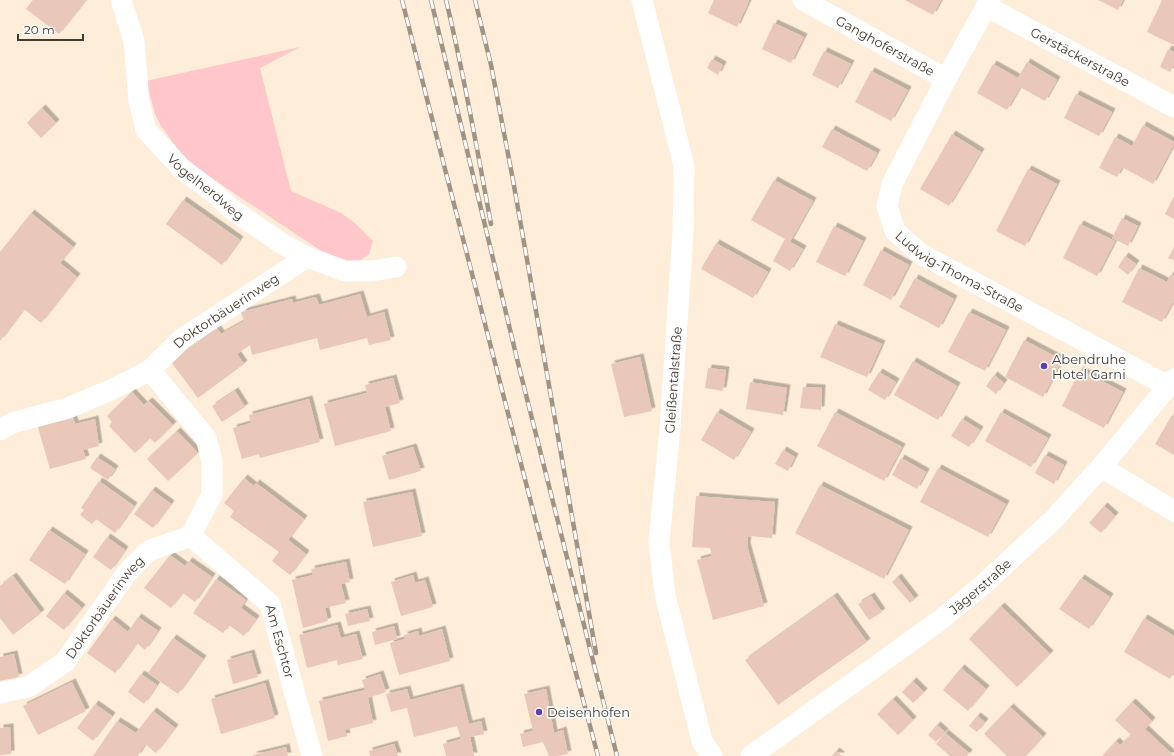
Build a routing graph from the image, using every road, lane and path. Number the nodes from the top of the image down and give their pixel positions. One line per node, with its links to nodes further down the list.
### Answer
1 (121, 0): 7 (street, Vogelherdweg)
2 (642, 0): 17 (street, Gleißentalstraße)
3 (803, 0): 5 (street, Ganghoferstraße)
4 (988, 3): 5 (street, Ludwig-Thoma-Straße); 6 (street, Gerstäckerstraße)
5 (946, 79): 10 (street, Ludwig-Thoma-Straße)
6 (1174, 107)
7 (307, 257): 8 (street, Vogelherdweg); 9 (street, Doktorbäuerinweg)
8 (396, 267)
9 (150, 370): 11 (street, Doktorbäuerinweg); 14 (street)
10 (1171, 382): 12 (street, Jägerstraße)
11 (0, 430)
12 (1101, 467): 13 (street); 18 (street, Jägerstraße)
13 (1174, 511)
14 (191, 536): 15 (street, Doktorbäuerinweg); 16 (street, Am Eschtor)
15 (0, 693)
16 (312, 756)
17 (712, 756)
18 (751, 756)

